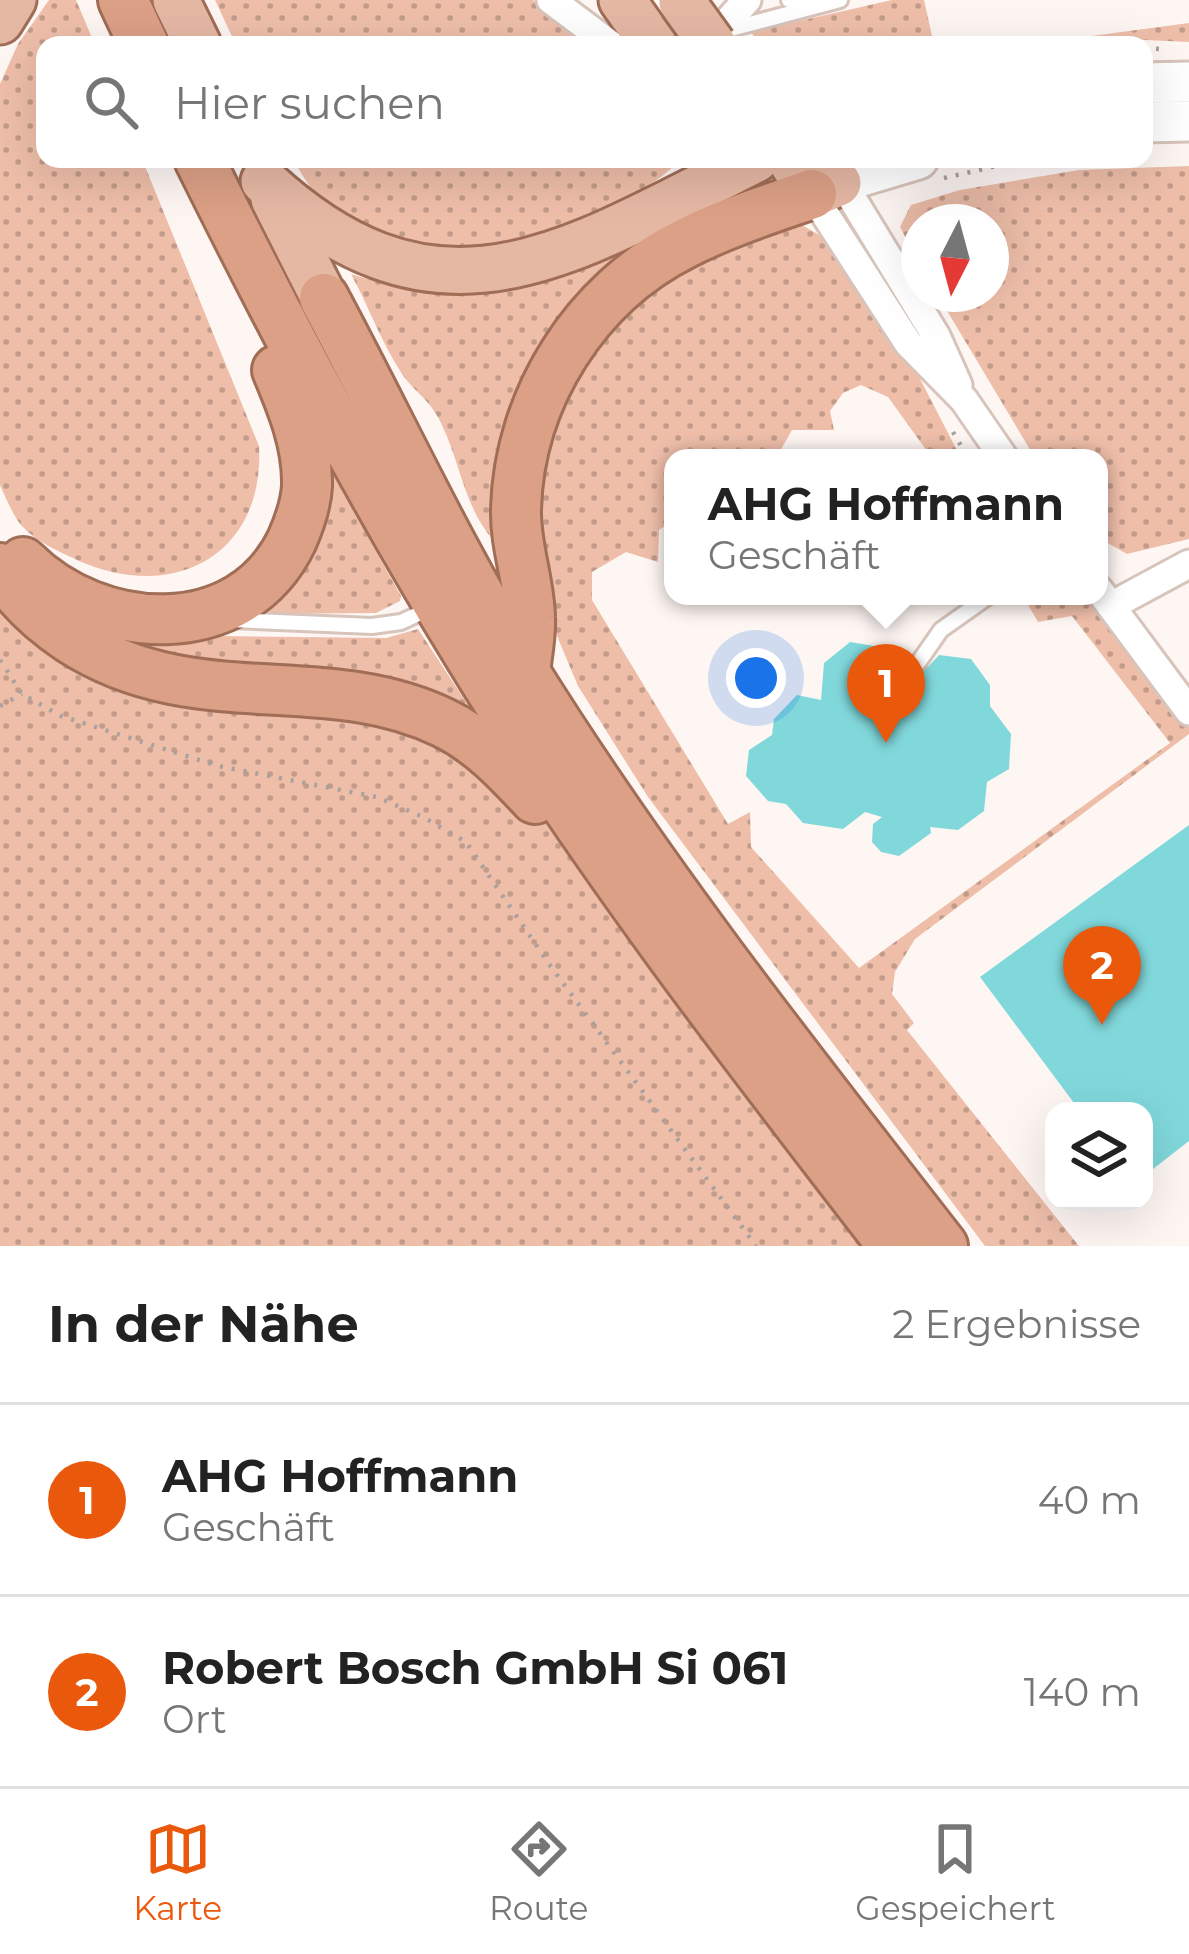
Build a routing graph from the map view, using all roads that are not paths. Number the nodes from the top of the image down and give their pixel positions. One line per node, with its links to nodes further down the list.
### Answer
1 (123, 0): 10 (highway)
2 (176, 0): 11 (main road)
3 (551, 0): 9 (street)
4 (747, 0): 13 (street)
5 (789, 0): 7 (lane)
6 (839, 0): 7 (lane)
7 (814, 3): 14 (lane)
8 (684, 16): 12 (main road, bridge)
9 (631, 28)
10 (140, 36)
11 (194, 36)
12 (712, 36)
13 (718, 36)
14 (725, 36)
15 (1189, 82): 16 (main road)
16 (1153, 83)
17 (1189, 121): 18 (main road)
18 (1153, 122)
19 (203, 168): 24 (highway)
20 (931, 168): 23 (main road)
21 (259, 170): 22 (main road); 25 (main road)
22 (710, 171)
23 (810, 174): 26 (street); 36 (highway)
24 (256, 275): 32 (highway); 34 (highway)
25 (324, 298): 36 (highway)
26 (998, 449)
27 (0, 536): 34 (highway)
28 (1189, 564): 30 (street)
29 (0, 568): 38 (highway)
30 (1108, 597)
31 (1108, 602): 37 (street)
32 (439, 604): 34 (lane); 38 (highway)
33 (976, 605): 35 (lane)
34 (215, 612)
35 (918, 663)
36 (525, 672): 40 (highway)
37 (1189, 711)
38 (584, 833): 39 (highway)
39 (893, 1246)
40 (943, 1246)

